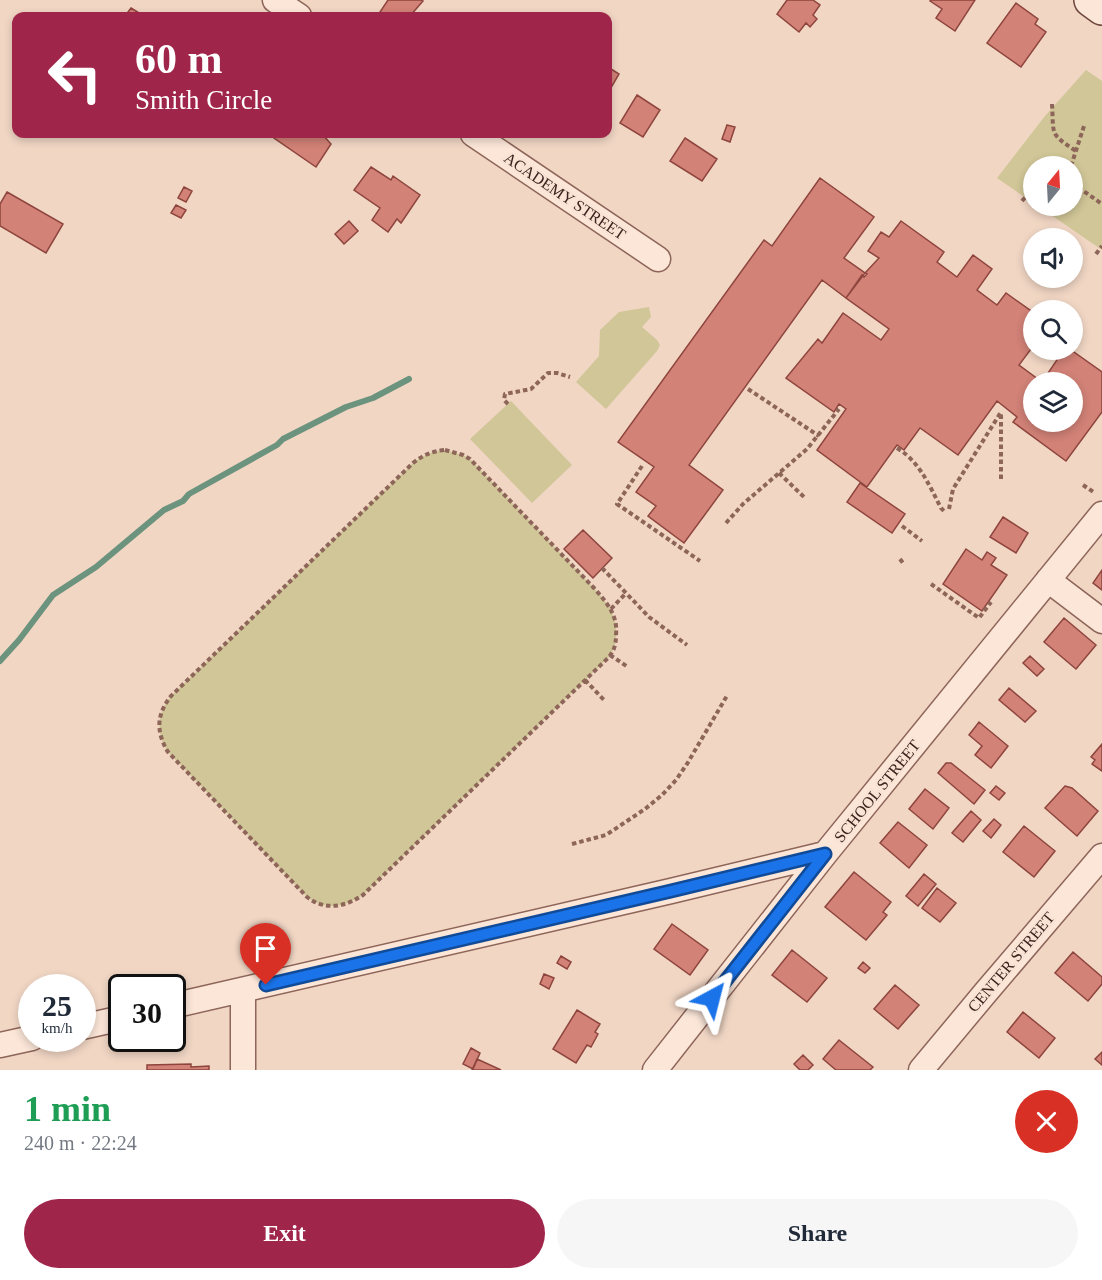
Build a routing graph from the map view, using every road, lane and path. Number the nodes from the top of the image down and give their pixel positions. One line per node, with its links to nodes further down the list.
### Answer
1 (275, 0): 4 (street)
2 (1091, 0): 3 (main road)
3 (1102, 8)
4 (293, 12)
5 (1052, 104): 8 (path)
6 (1084, 126): 8 (path)
7 (478, 138): 14 (street, ACADEMY STREET)
8 (1076, 151): 9 (path)
9 (1074, 156)
10 (1083, 191): 11 (path)
11 (1102, 204)
12 (1102, 246): 13 (path)
13 (1096, 254)
14 (658, 259)
15 (570, 377): 17 (path)
16 (748, 389): 19 (path)
17 (508, 404)
18 (839, 409): 19 (path)
19 (819, 435): 22 (path)
20 (897, 448): 23 (path)
21 (642, 466): 29 (path)
22 (779, 473): 24 (path); 26 (path)
23 (1001, 479)
24 (804, 497)
25 (1102, 514): 31 (street, SCHOOL STREET)
26 (726, 523)
27 (902, 526): 28 (path)
28 (922, 541)
29 (700, 561)
30 (602, 568): 33 (path)
31 (1048, 580): 36 (street); 44 (street, SCHOOL STREET)
32 (931, 584): 34 (path)
33 (626, 593): 35 (path); 37 (path)
34 (991, 602)
35 (611, 609): 38 (path); 40 (path)
36 (1102, 621)
37 (687, 645)
38 (610, 655): 39 (path); 40 (path)
39 (628, 667)
40 (585, 680): 42 (path)
41 (728, 694): 43 (path)
42 (605, 701)
43 (572, 844)
44 (825, 854): 46 (street); 51 (street, SCHOOL STREET)
45 (1102, 855): 52 (street, CENTER STREET)
46 (243, 990): 47 (street); 50 (street)
47 (186, 1003)
48 (18, 1041): 49 (street)
49 (0, 1045)
50 (243, 1070)
51 (655, 1070)
52 (921, 1070)

